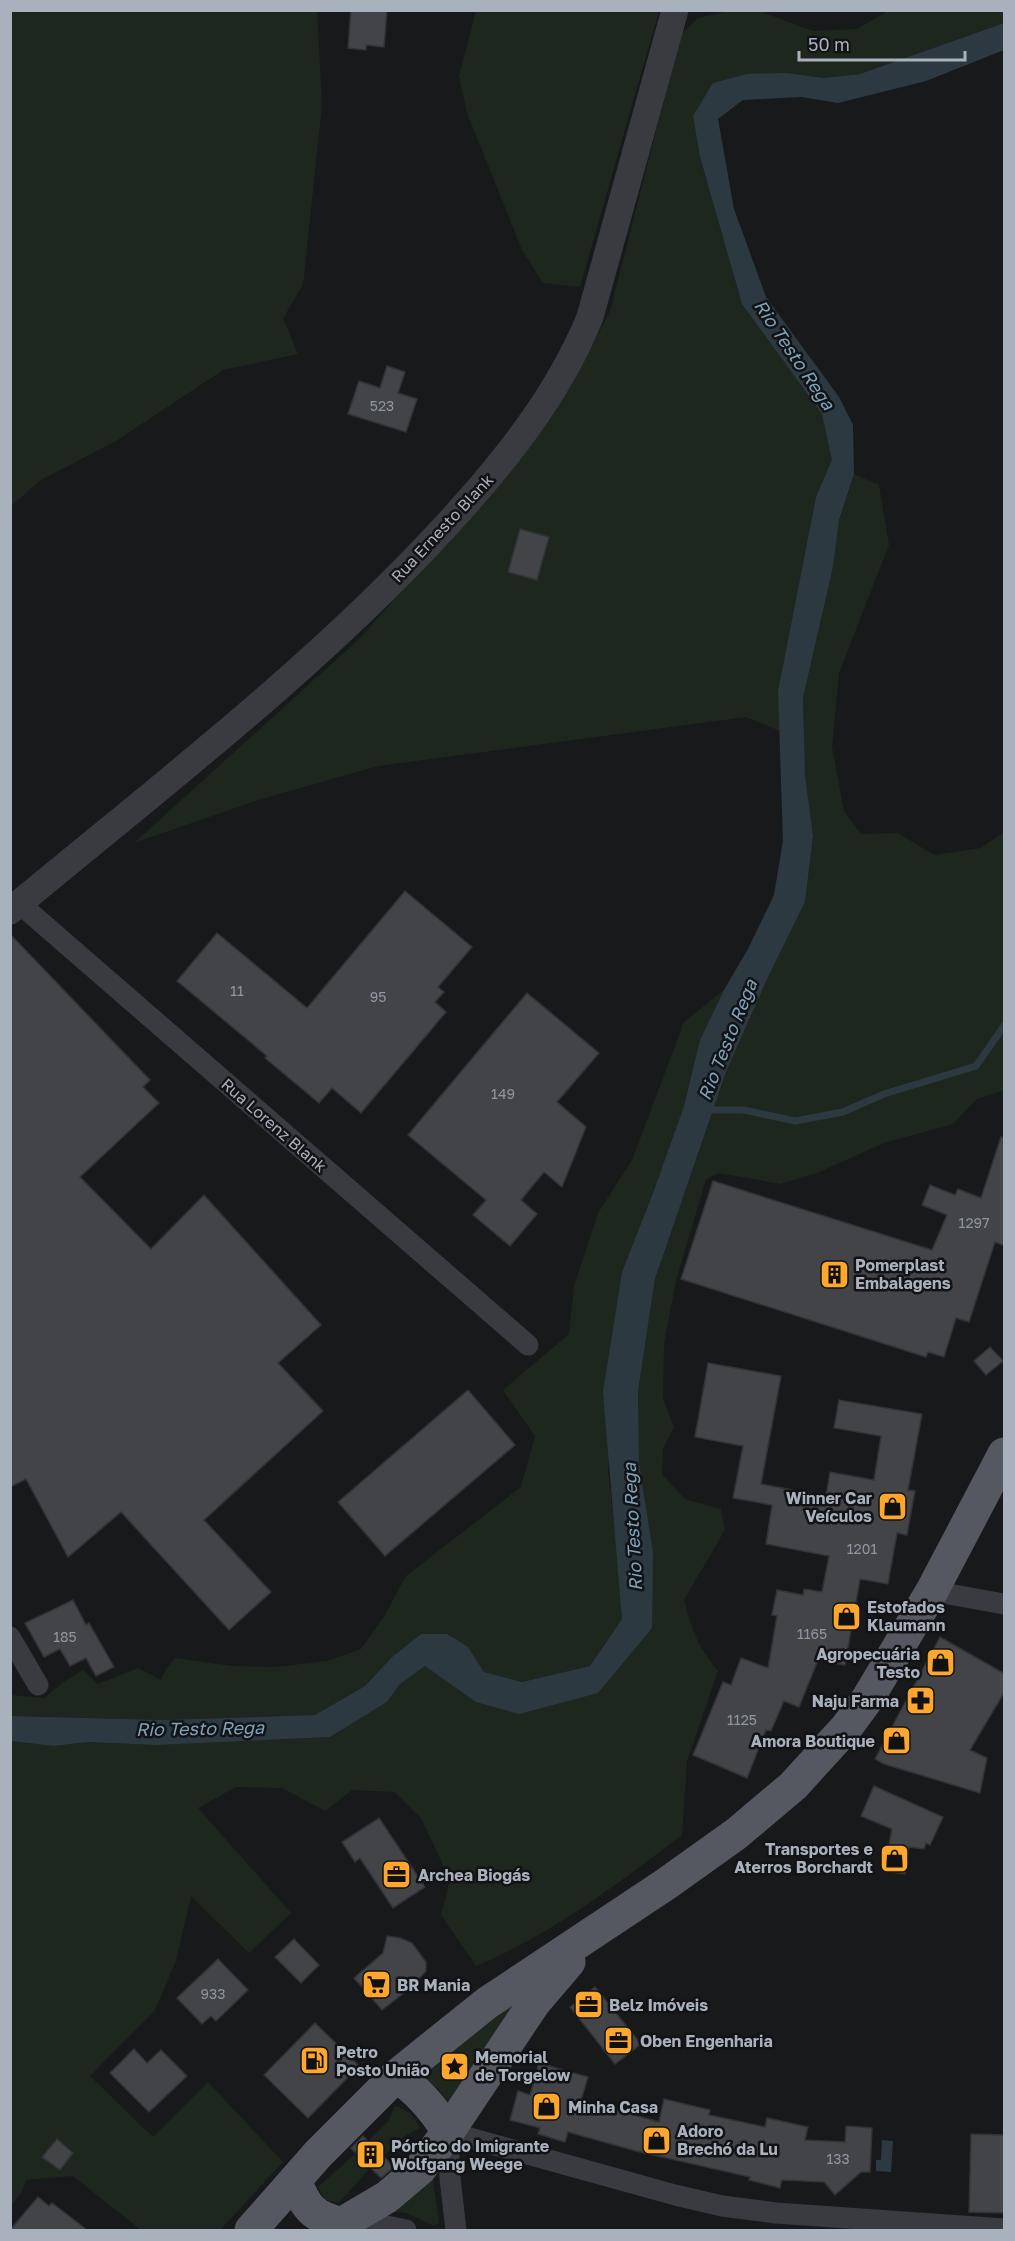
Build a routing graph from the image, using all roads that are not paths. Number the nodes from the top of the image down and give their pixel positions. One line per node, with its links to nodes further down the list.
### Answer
1 (675, 10): 2 (street, Rua Ernesto Blank)
2 (15, 908): 3 (street, Rua Lorenz Blank)
3 (528, 1345)
4 (1005, 1454): 5 (main road)
5 (932, 1591): 6 (street); 9 (main road)
6 (1005, 1604)
7 (10, 1637): 8 (street)
8 (38, 1685)
9 (597, 1930): 10 (main road); 11 (main road)
10 (396, 2076): 11 (main road); 12 (main road)
11 (448, 2132): 13 (main road); 14 (street); 17 (street)
12 (295, 2181): 13 (main road); 15 (main road)
13 (337, 2227): 16 (street)
14 (1005, 2229)
15 (251, 2230)
16 (406, 2230)
17 (456, 2230)

